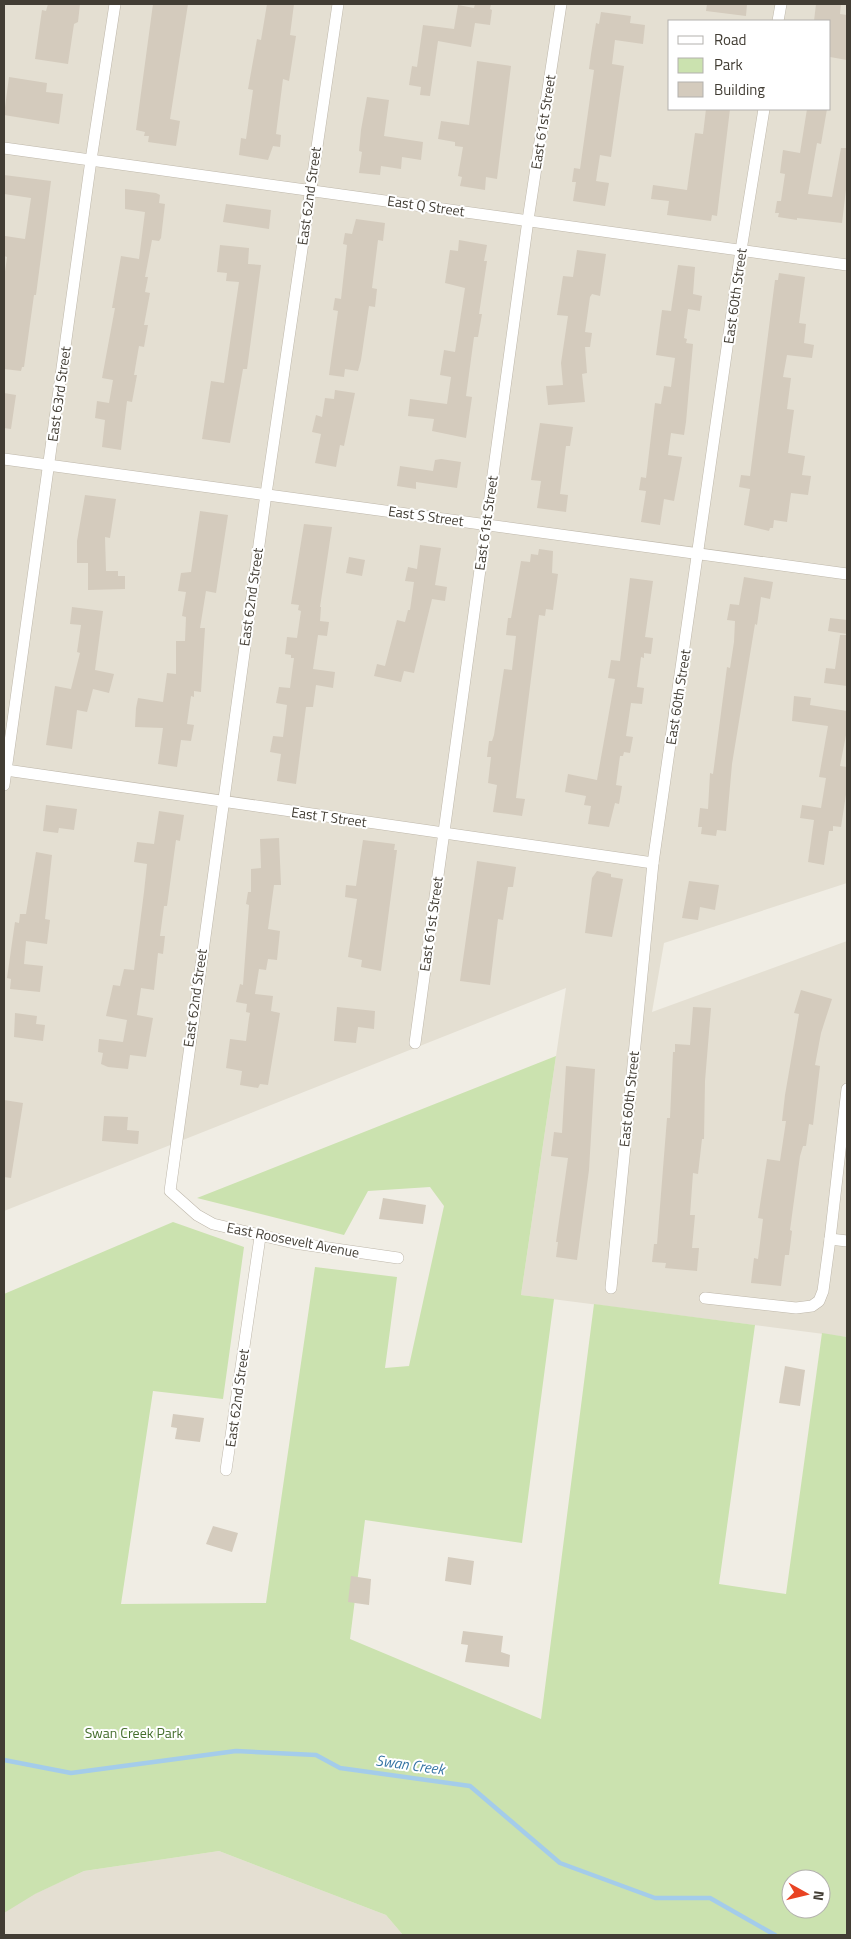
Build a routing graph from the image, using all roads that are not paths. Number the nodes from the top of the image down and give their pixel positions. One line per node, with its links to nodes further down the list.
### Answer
1 (115, 4): 8 (street, East 63rd Street)
2 (338, 4): 9 (street, East 62nd Street)
3 (561, 4): 10 (street, East 61st Street)
4 (781, 4): 5 (street)
5 (778, 20)
6 (764, 110): 11 (street, East 60th Street)
7 (4, 148): 8 (street, East Q Street)
8 (91, 160): 9 (street, East Q Street); 14 (street, East 63rd Street)
9 (310, 190): 10 (street, East Q Street); 15 (street, East 62nd Street)
10 (528, 220): 11 (street, East Q Street); 16 (street, East 61st Street)
11 (741, 250): 12 (street, East Q Street); 17 (street, East 60th Street)
12 (847, 265)
13 (4, 458): 14 (street, East S Street)
14 (49, 465): 15 (street, East S Street); 19 (street, East 63rd Street)
15 (266, 494): 16 (street, East S Street); 21 (street, East 62nd Street)
16 (486, 524): 17 (street, East S Street); 22 (street, East 61st Street)
17 (699, 554): 18 (street, East S Street); 23 (street, East 60th Street)
18 (847, 574)
19 (6, 770): 20 (street, East 63rd Street); 21 (street, East T Street)
20 (4, 785)
21 (222, 801): 22 (street, East T Street); 26 (street, East 62nd Street)
22 (443, 833): 23 (street, East T Street); 24 (street, East 61st Street)
23 (653, 863): 31 (street, East 60th Street)
24 (415, 1043)
25 (847, 1089): 28 (street)
26 (170, 1190): 27 (street, East Roosevelt Avenue)
27 (260, 1236): 30 (street, East Roosevelt Avenue); 33 (street, East 62nd Street)
28 (830, 1239): 29 (street); 32 (street)
29 (847, 1241)
30 (398, 1258)
31 (611, 1288)
32 (705, 1298)
33 (226, 1470)

